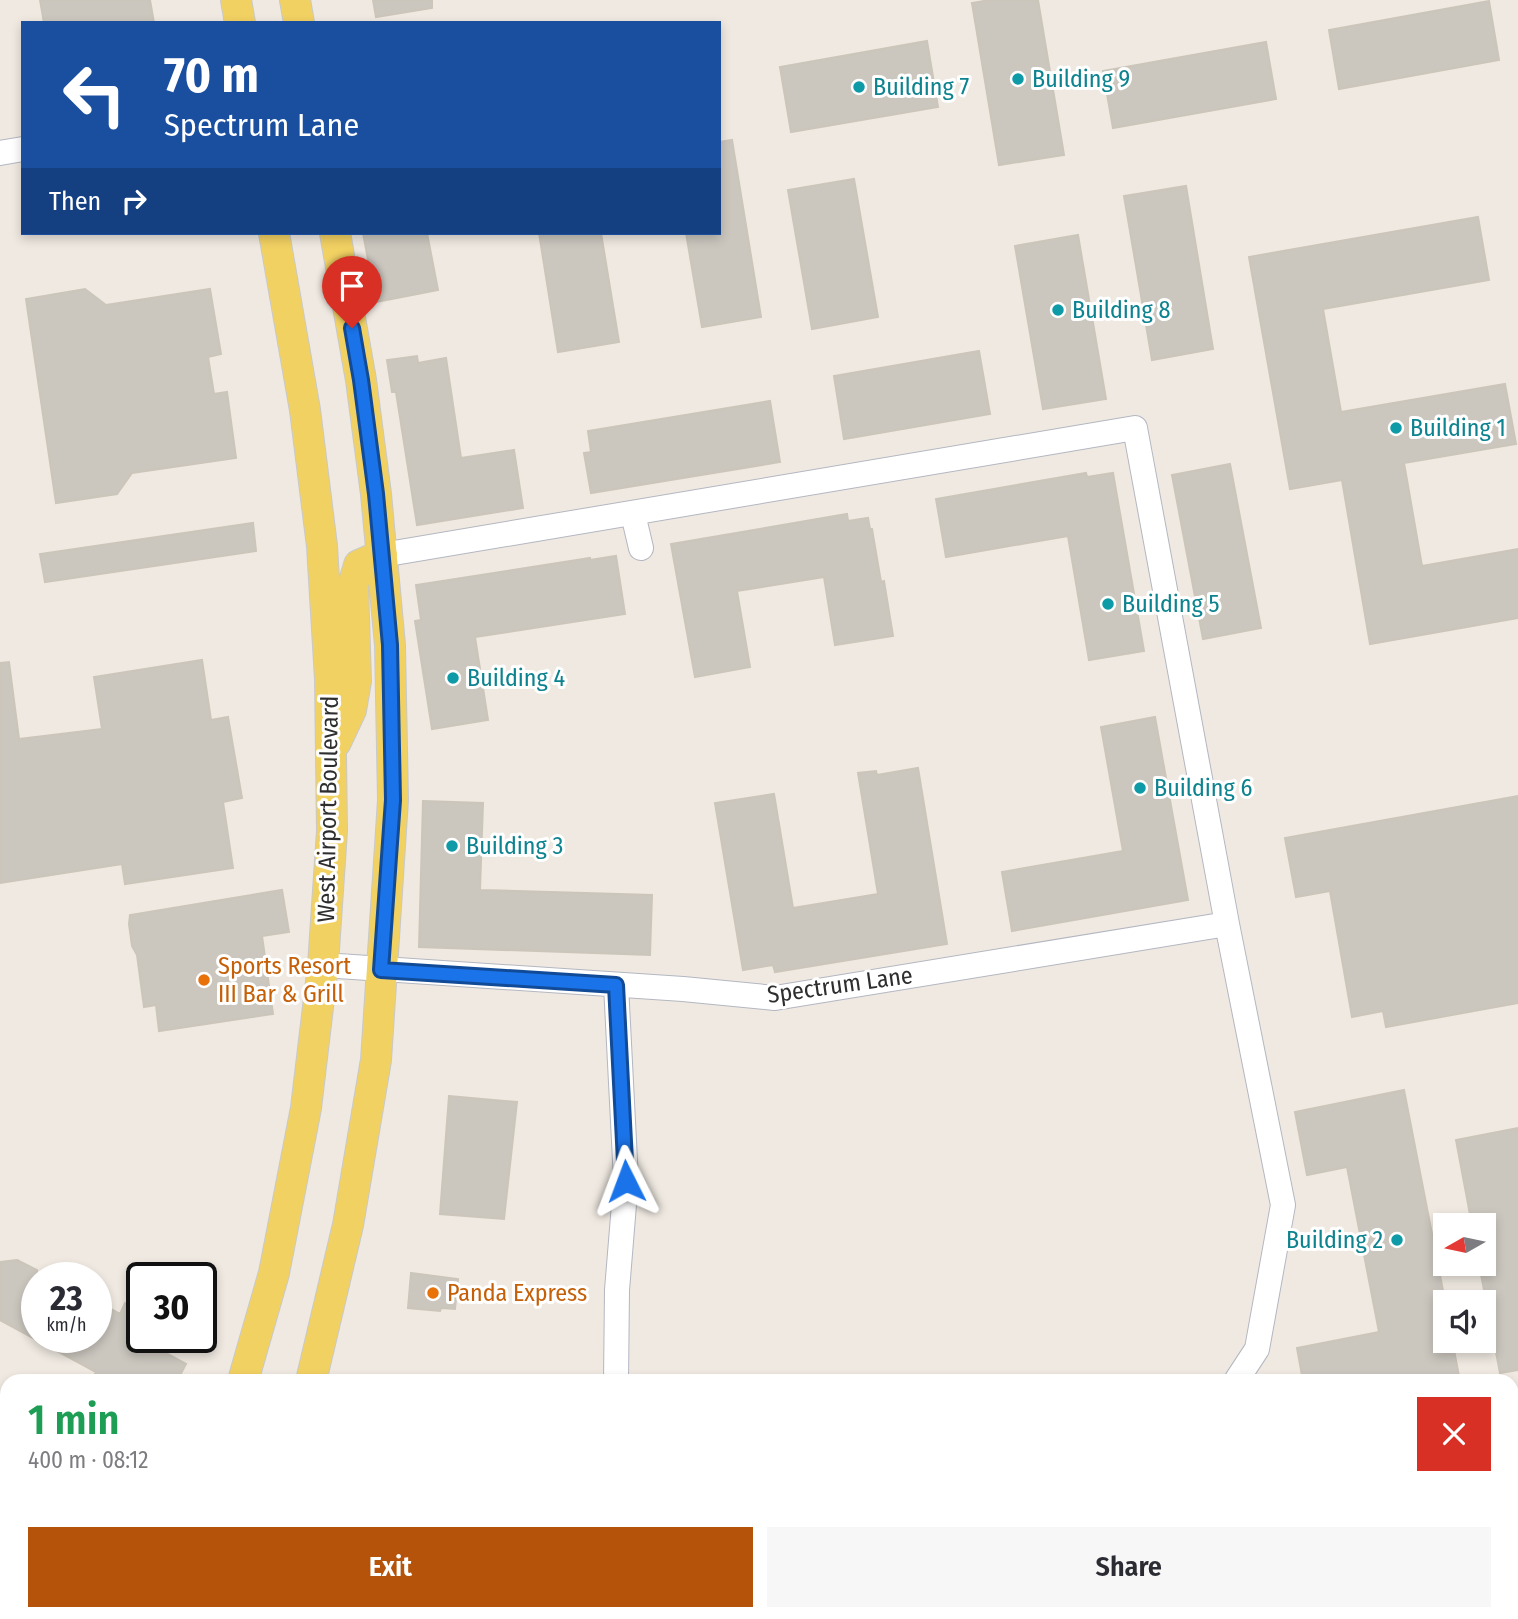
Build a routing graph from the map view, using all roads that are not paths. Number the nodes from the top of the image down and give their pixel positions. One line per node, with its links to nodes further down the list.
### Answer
1 (236, 0): 3 (main road)
2 (295, 0): 4 (main road)
3 (240, 21)
4 (299, 21)
5 (21, 149): 6 (street)
6 (0, 153)
7 (274, 235): 12 (main road, West Airport Boulevard)
8 (335, 235): 11 (main road)
9 (633, 514): 10 (street); 11 (street); 13 (street)
10 (641, 548)
11 (382, 555): 12 (main road); 15 (main road)
12 (331, 753): 14 (main road, West Airport Boulevard)
13 (1227, 924): 16 (street, Spectrum Lane); 20 (street)
14 (323, 965): 15 (street, Spectrum Lane); 17 (main road, West Airport Boulevard)
15 (381, 970): 16 (street, Spectrum Lane); 18 (main road)
16 (616, 985): 19 (street)
17 (245, 1374)
18 (313, 1374)
19 (616, 1374)
20 (1241, 1374)

